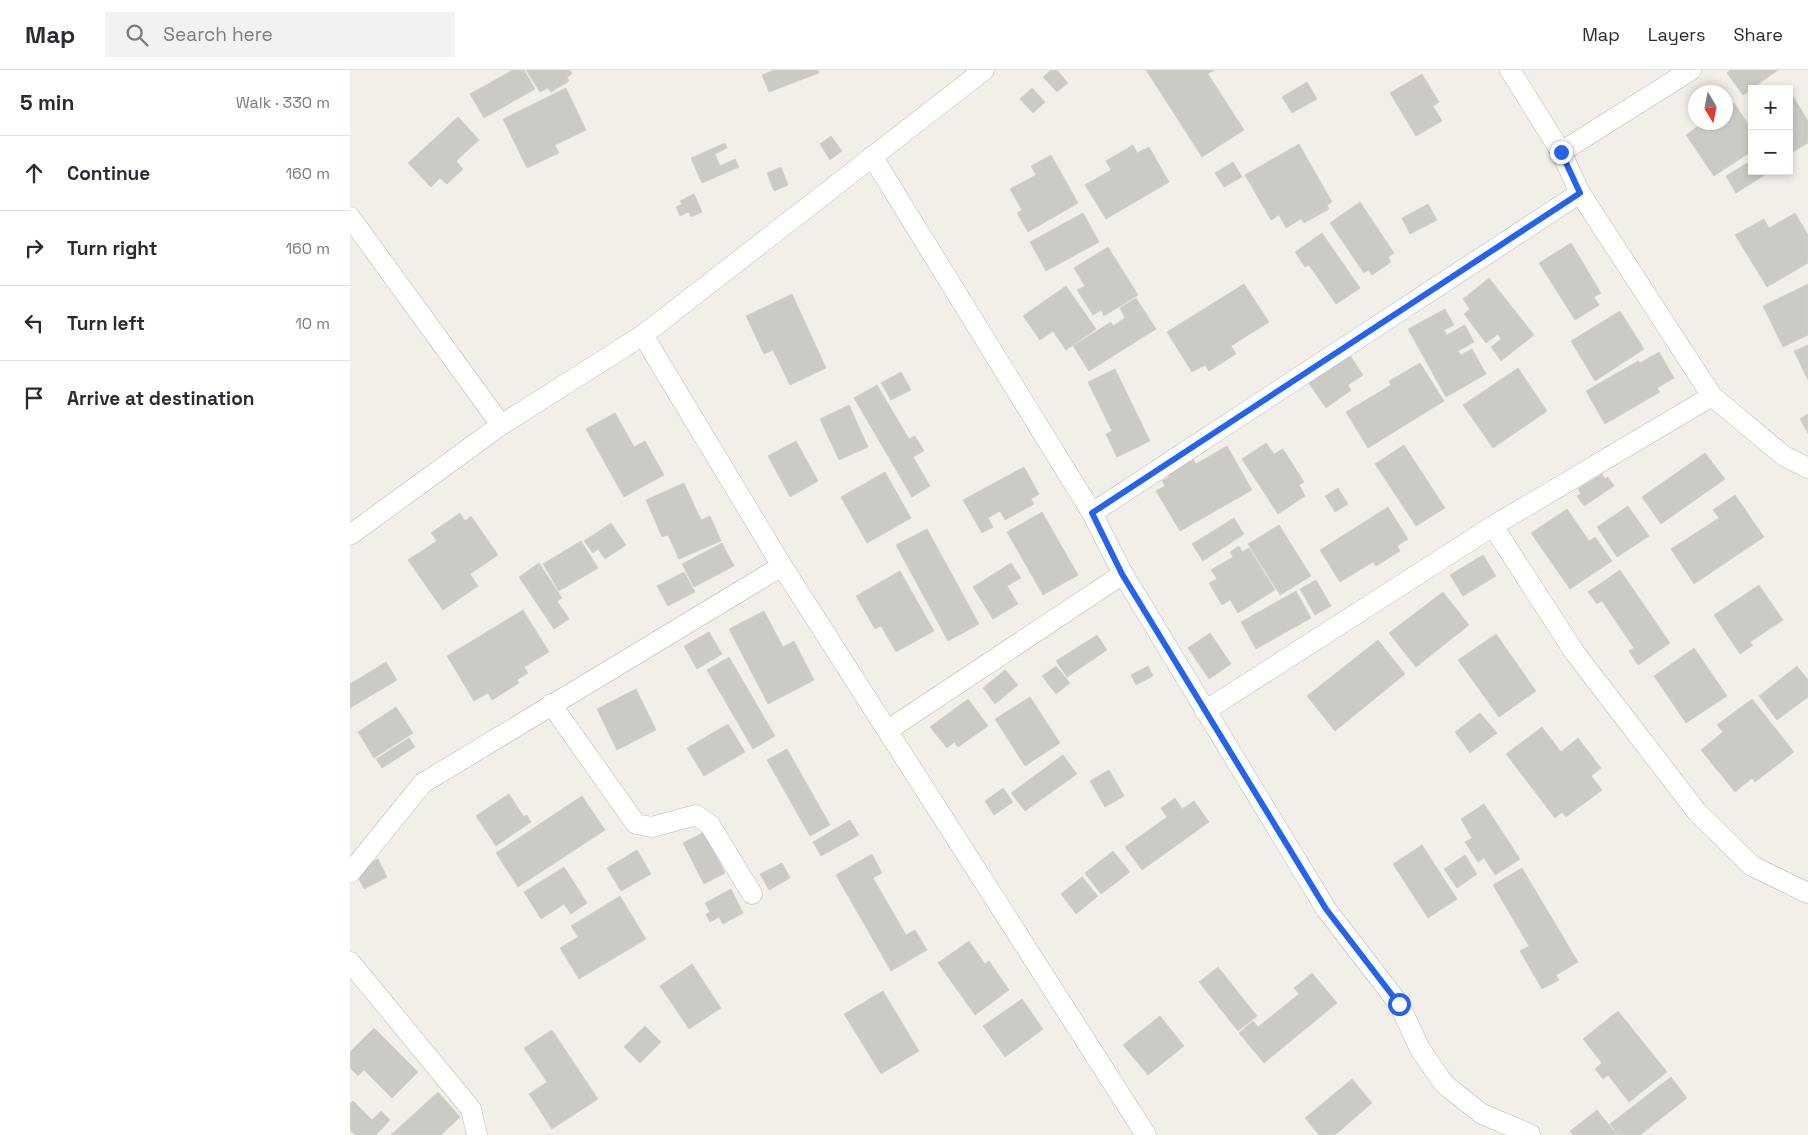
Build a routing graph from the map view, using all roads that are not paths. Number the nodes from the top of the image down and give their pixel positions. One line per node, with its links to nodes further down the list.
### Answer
1 (984, 70): 5 (street)
2 (1510, 70): 4 (street)
3 (1691, 70): 4 (street)
4 (1561, 152): 6 (street)
5 (872, 156): 8 (street); 12 (street)
6 (1580, 193): 9 (street); 12 (street)
7 (350, 217): 10 (street)
8 (643, 336): 10 (street); 15 (street)
9 (1712, 396): 11 (street); 13 (street)
10 (501, 424): 14 (street)
11 (1808, 468)
12 (1092, 513): 16 (street)
13 (1493, 526): 18 (street); 21 (street)
14 (350, 535)
15 (782, 566): 17 (street); 19 (street)
16 (1122, 574): 18 (street); 19 (street)
17 (551, 704): 20 (street); 22 (street)
18 (1206, 711): 24 (street)
19 (888, 730): 26 (street)
20 (350, 873)
21 (1808, 893)
22 (752, 894)
23 (350, 962): 25 (street)
24 (1530, 1134)
25 (478, 1135)
26 (1146, 1135)

